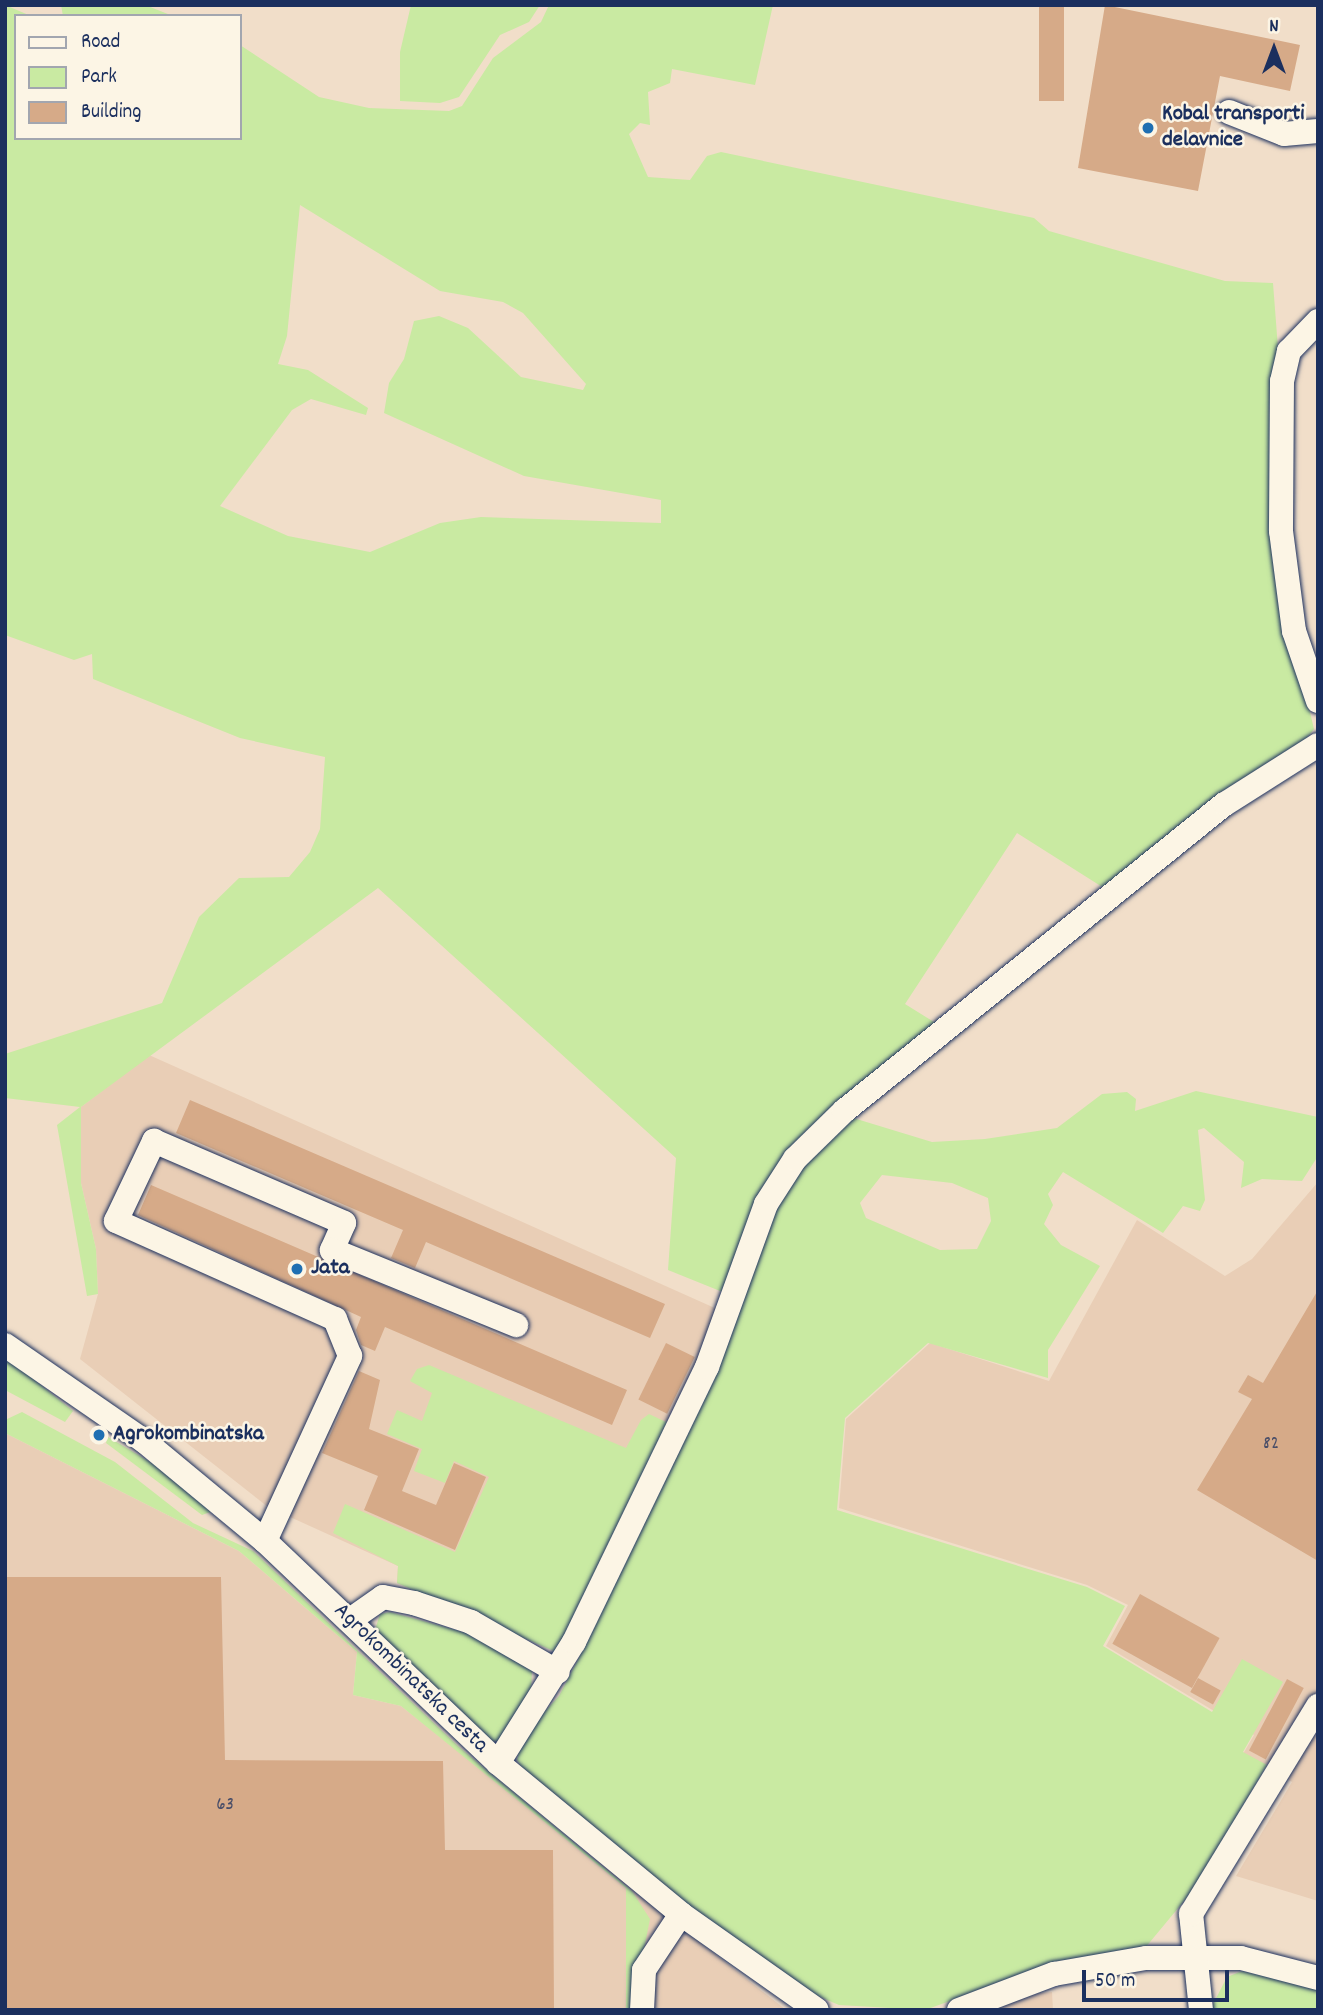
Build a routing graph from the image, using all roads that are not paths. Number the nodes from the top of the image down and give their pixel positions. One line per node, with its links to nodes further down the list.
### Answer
1 (1229, 111): 2 (street)
2 (1318, 131)
3 (1318, 321): 4 (street)
4 (1318, 701)
5 (1318, 746): 10 (street)
6 (516, 1325): 8 (street)
7 (5, 1345): 8 (street, Agrokombinatska cesta)
8 (265, 1541): 9 (street, Agrokombinatska cesta)
9 (350, 1619): 10 (street); 12 (street, Agrokombinatska cesta)
10 (558, 1672): 12 (street)
11 (1318, 1706): 14 (street)
12 (498, 1763): 13 (street, Agrokombinatska cesta)
13 (681, 1914): 16 (street); 17 (street, Agrokombinatska cesta)
14 (1196, 1956): 15 (street); 18 (street); 19 (street)
15 (1318, 1978)
16 (642, 2010)
17 (817, 2010)
18 (959, 2010)
19 (1201, 2010)

